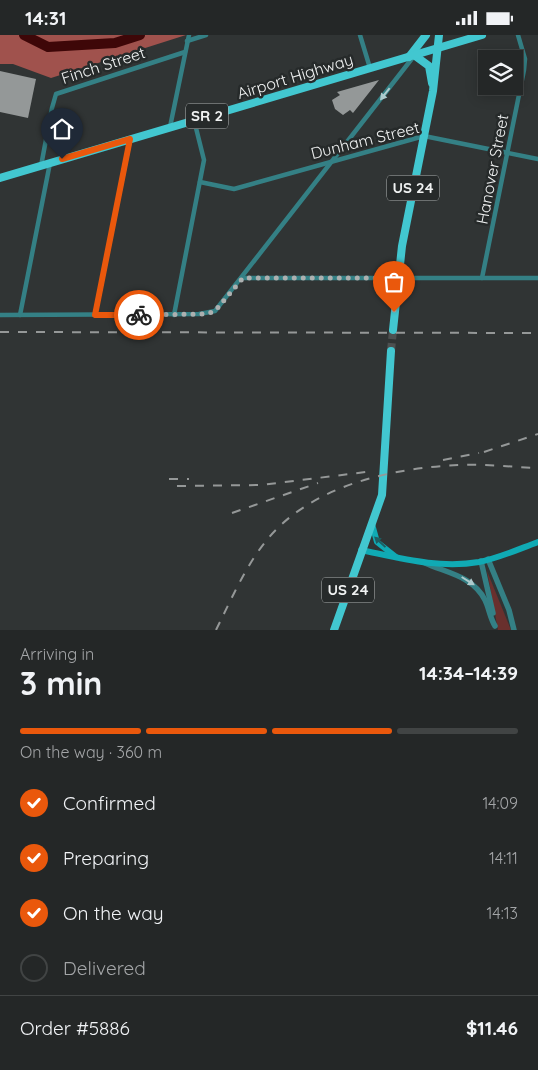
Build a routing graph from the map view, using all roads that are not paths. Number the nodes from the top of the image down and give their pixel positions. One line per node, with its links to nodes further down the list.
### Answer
1 (188, 35): 8 (street)
2 (206, 35): 8 (street)
3 (360, 35): 12 (street)
4 (426, 35): 11 (main road)
5 (439, 35): 9 (main road, US 24)
6 (482, 35): 9 (main road, Airport Highway / SR 2)
7 (518, 35): 18 (street, Hanover Street)
8 (187, 41): 10 (street)
9 (439, 47): 11 (main road, Airport Highway / SR 2); 13 (main road, US 24)
10 (185, 52): 15 (street); 22 (street, Finch Street)
11 (412, 56): 12 (main road, Airport Highway / SR 2); 13 (main road); 20 (street, one-way to 20)
12 (370, 68): 14 (main road, Airport Highway / SR 2)
13 (433, 91): 16 (main road, US 24)
14 (194, 120): 15 (main road, Airport Highway / SR 2); 24 (street)
15 (170, 127): 17 (main road, Airport Highway / SR 2)
16 (424, 136): 18 (street, Dunham Street); 20 (street, Dunham Street); 26 (main road, US 24)
17 (130, 139): 21 (main road, Airport Highway / SR 2); 31 (street)
18 (508, 153): 19 (street, Dunham Street); 27 (street, Hanover Street)
19 (538, 159)
20 (333, 161): 24 (street, Dunham Street); 25 (street)
21 (50, 163): 22 (main road, Airport Highway / SR 2); 30 (street)
22 (41, 166): 23 (main road, Airport Highway / SR 2)
23 (0, 178)
24 (200, 183): 32 (street)
25 (243, 278): 26 (street); 32 (street)
26 (397, 278): 27 (street); 33 (main road, US 24)
27 (482, 278): 28 (street)
28 (538, 278)
29 (0, 315): 30 (street)
30 (20, 315): 31 (street)
31 (95, 315): 32 (street)
32 (174, 315)
33 (393, 330)
34 (391, 351): 35 (main road, US 24)
35 (372, 523): 37 (main road, US 24); 38 (main road, one-way to 35)
36 (538, 542): 39 (main road)
37 (361, 551): 38 (main road); 42 (main road, US 24)
38 (396, 557): 40 (main road)
39 (485, 560): 40 (main road); 41 (street); 43 (street)
40 (423, 563): 41 (street, one-way to 41)
41 (495, 628)
42 (334, 630)
43 (514, 630)

